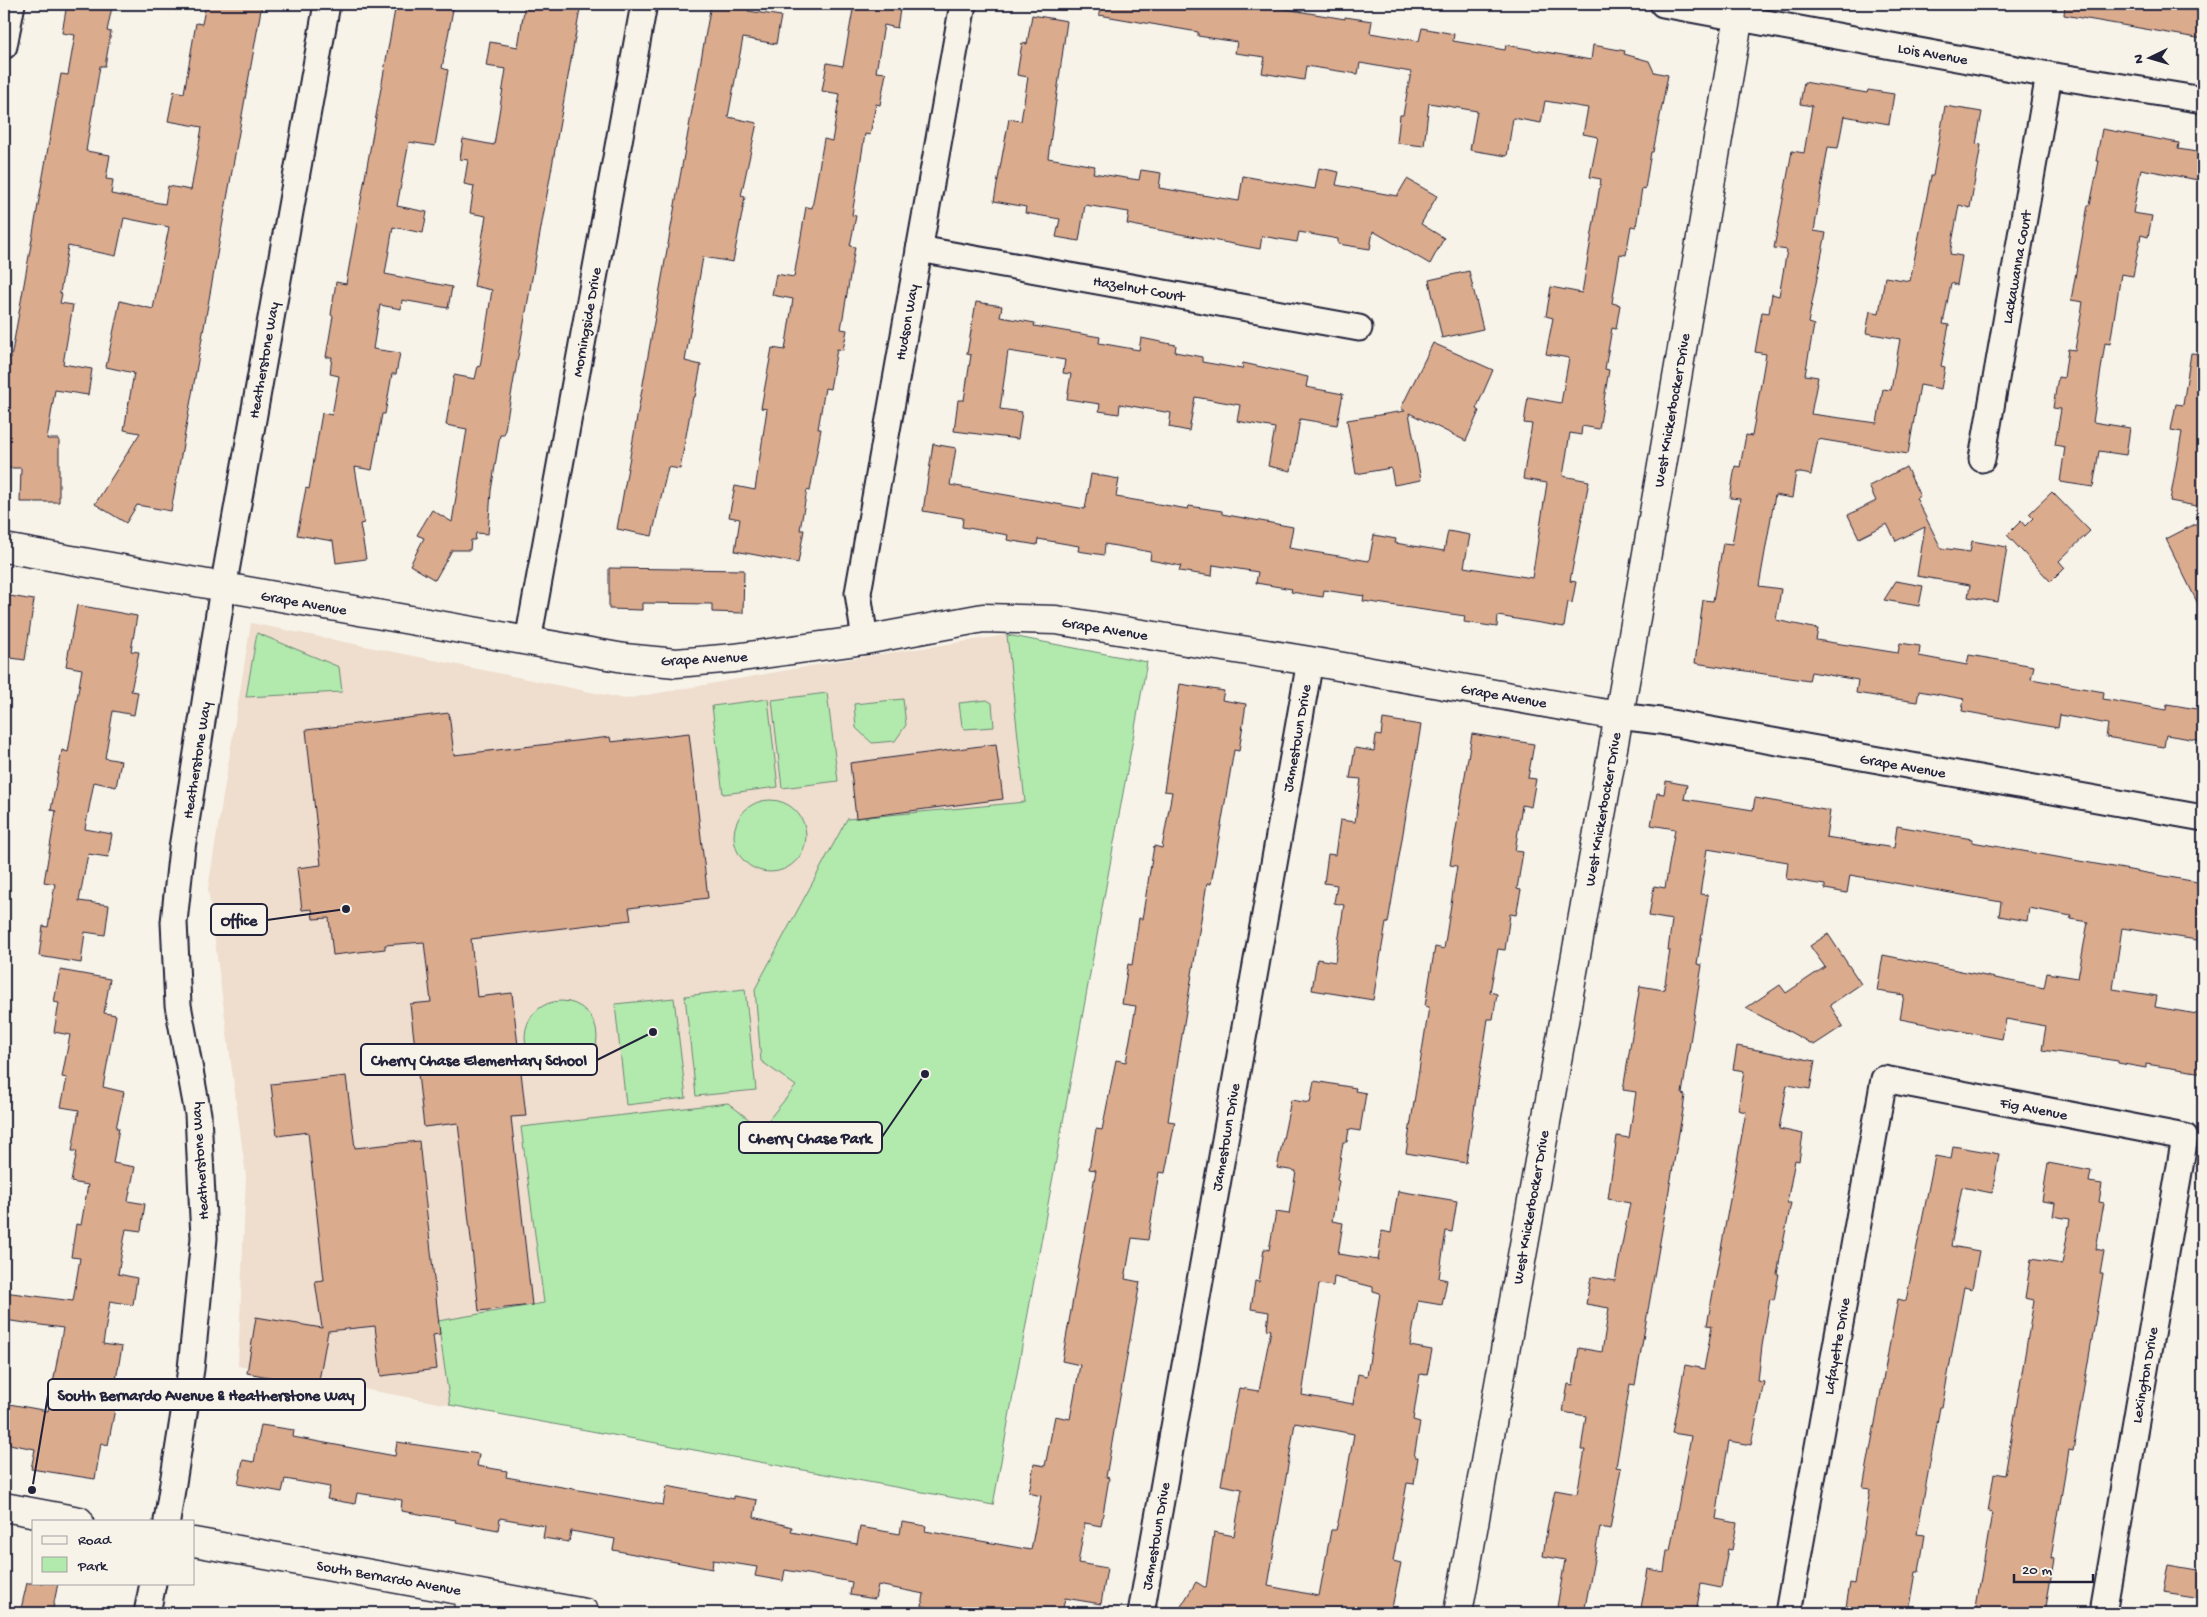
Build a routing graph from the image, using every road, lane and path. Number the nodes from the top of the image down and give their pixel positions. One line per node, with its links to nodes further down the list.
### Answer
1 (12, 4): 7 (street)
2 (327, 4): 14 (street, Heatherstone Way)
3 (644, 4): 16 (street, Morningside Drive)
4 (963, 4): 10 (street, Hudson Way)
5 (1663, 4): 6 (street, Lois Avenue)
6 (1740, 11): 8 (street, Lois Avenue); 18 (street, West Knickerbocker Drive)
7 (4, 46)
8 (2049, 75): 9 (street, Lois Avenue); 12 (street, Lackawanna Court)
9 (2203, 100)
10 (919, 249): 11 (street, Hazelnut Court); 15 (street, Hudson Way)
11 (1359, 328)
12 (1982, 459)
13 (4, 548): 14 (street, Grape Avenue)
14 (223, 588): 16 (street, Grape Avenue); 24 (street, Heatherstone Way)
15 (865, 640): 16 (street, Grape Avenue); 17 (street, Grape Avenue)
16 (528, 641)
17 (1310, 661): 18 (street, Grape Avenue); 30 (street, Jamestown Drive)
18 (1618, 716): 19 (street, Grape Avenue); 31 (street, West Knickerbocker Drive)
19 (2203, 818)
20 (1884, 1079): 21 (street, Fig Avenue); 32 (street, Lafayette Drive)
21 (2185, 1137): 33 (street, Lexington Drive)
22 (4, 1508): 23 (street)
23 (73, 1520)
24 (167, 1520)
25 (195, 1542): 27 (street, South Bernardo Avenue)
26 (153, 1584): 28 (street)
27 (469, 1602): 29 (street, South Bernardo Avenue)
28 (147, 1613)
29 (585, 1613)
30 (1141, 1613)
31 (1458, 1613)
32 (1788, 1613)
33 (2103, 1613)

